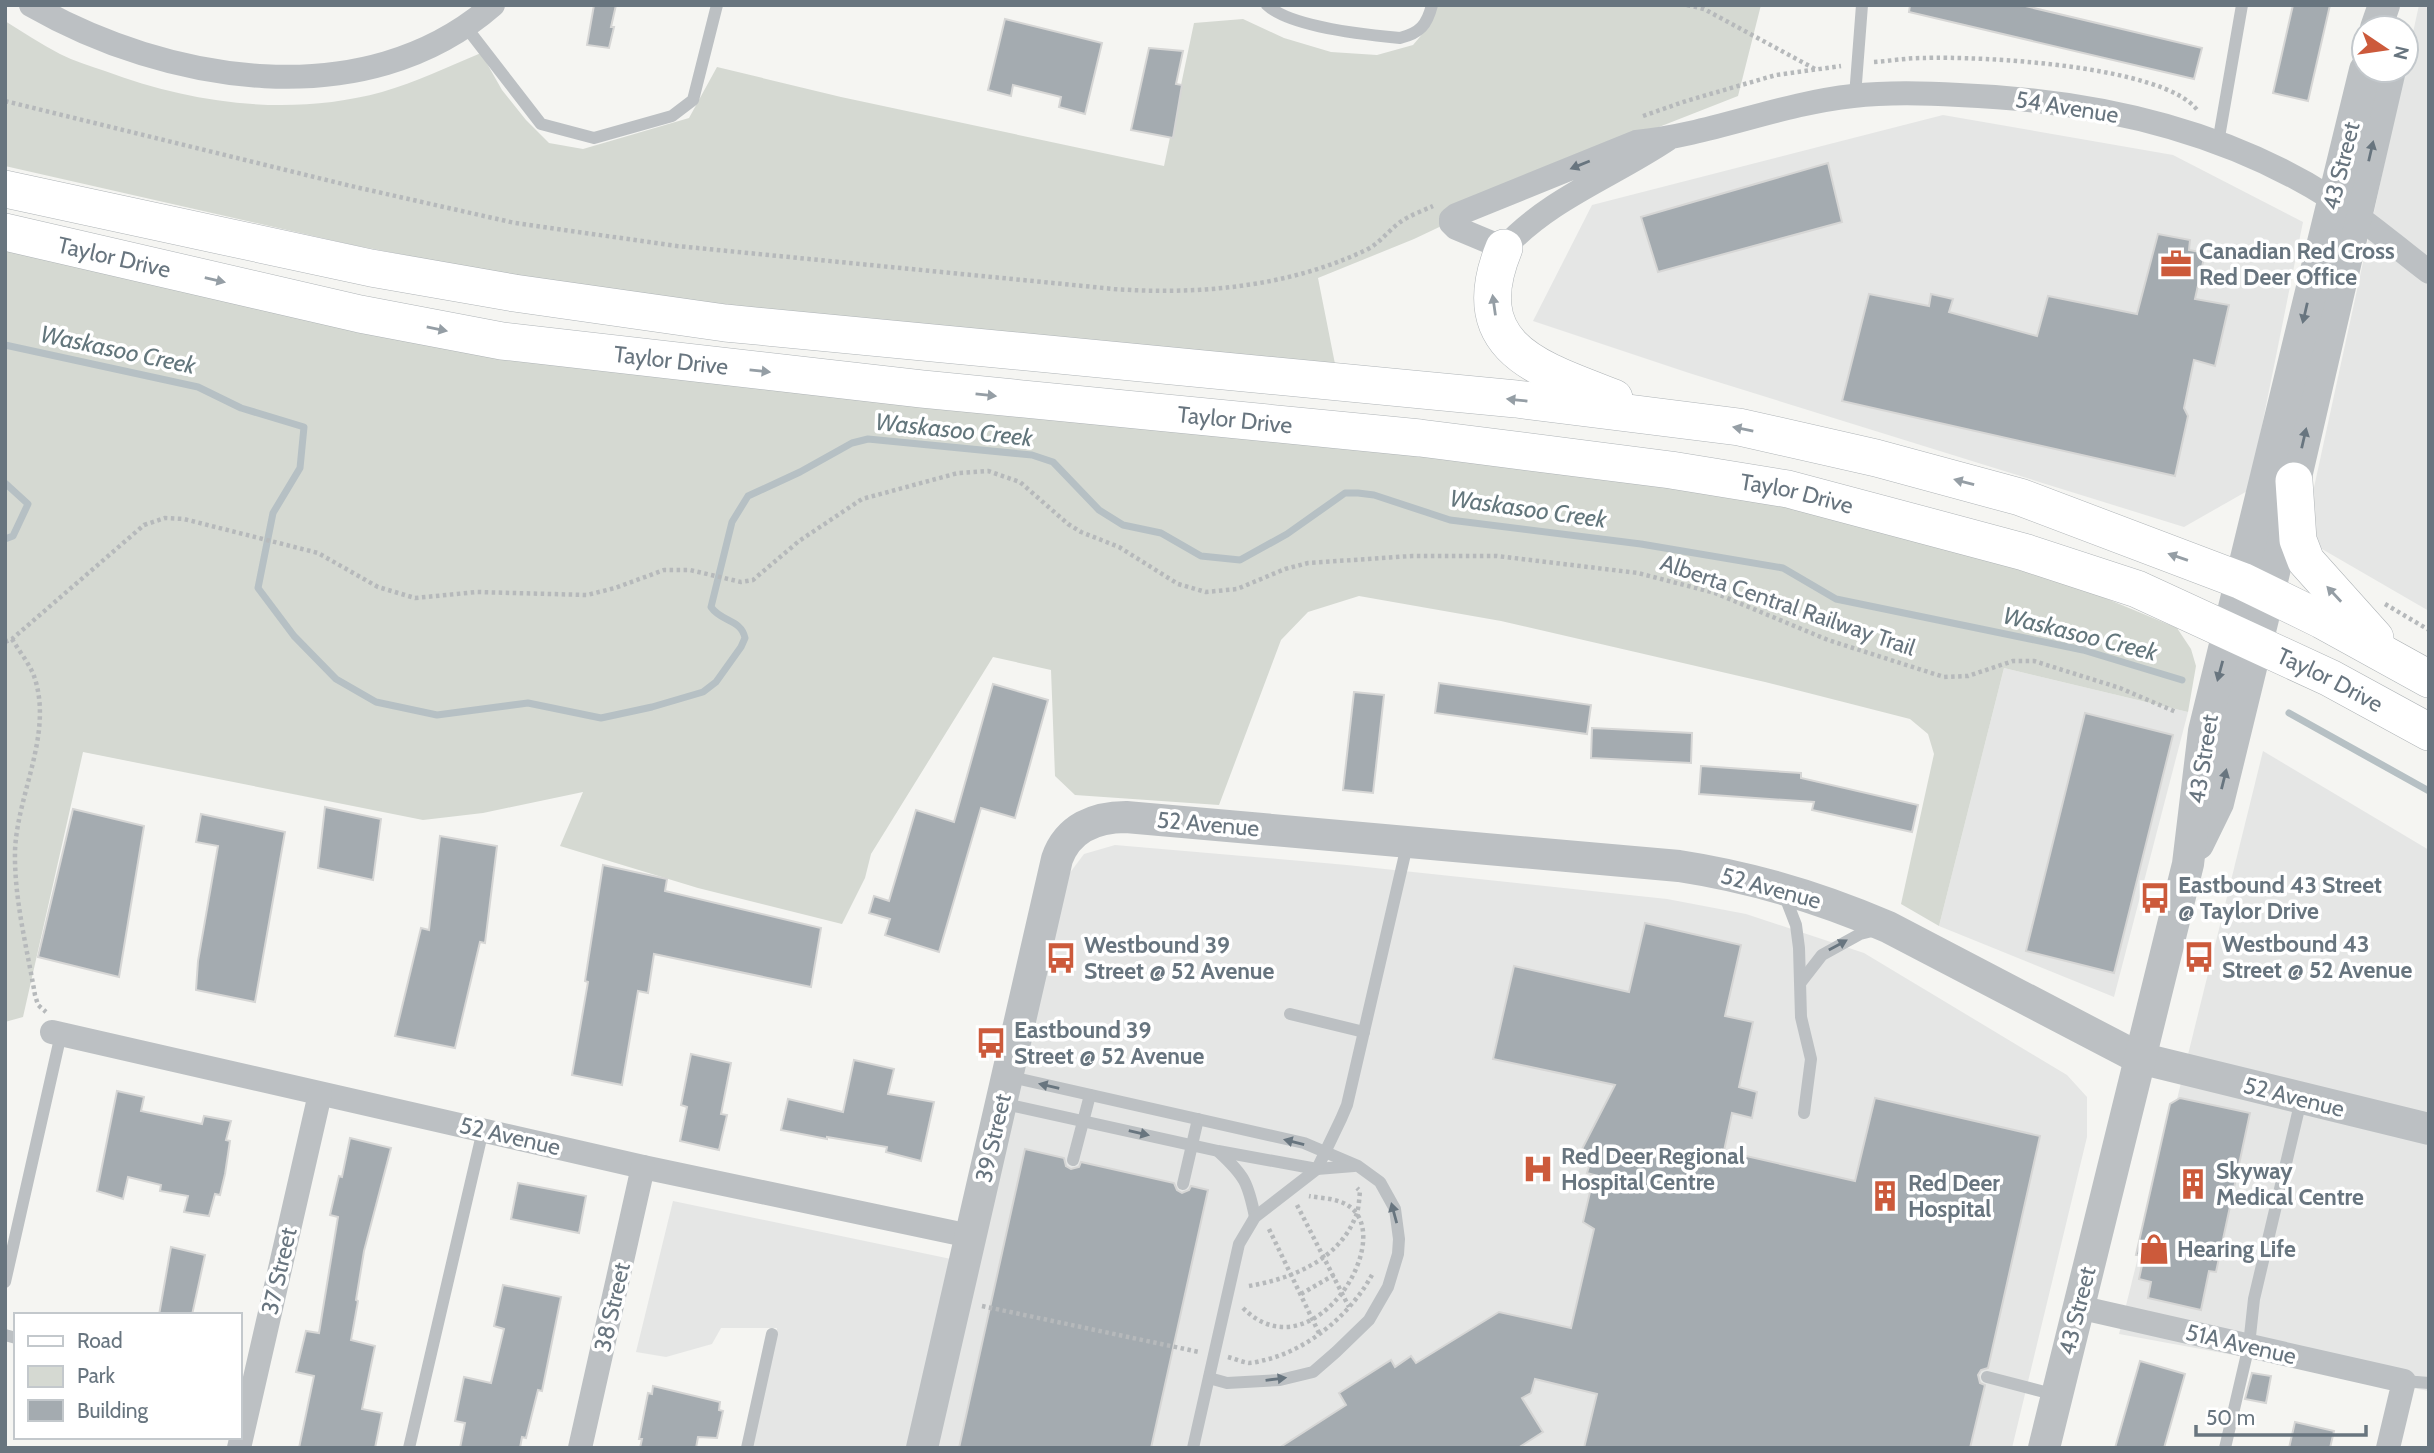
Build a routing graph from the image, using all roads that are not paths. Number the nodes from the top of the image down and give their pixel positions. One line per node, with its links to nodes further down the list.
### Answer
1 (31, 5): 8 (street)
2 (493, 5): 8 (street)
3 (717, 5): 8 (lane)
4 (1267, 5): 5 (lane)
5 (1432, 5)
6 (1862, 5): 11 (lane)
7 (2242, 5): 13 (lane)
8 (466, 27)
9 (2361, 84): 15 (street, 43 Street)
10 (2387, 84): 16 (street, one-way to 10)
11 (1855, 96): 12 (street, 54 Avenue); 13 (street, 54 Avenue)
12 (1668, 139): 18 (street, 54 Avenue); 18 (street, 54 Avenue, one-way to 18)
13 (2218, 143): 15 (street, 54 Avenue)
14 (5, 190): 20 (main road, Taylor Drive, one-way to 14)
15 (2332, 199): 16 (street, 54 Avenue); 22 (street, 43 Street, one-way to 22)
16 (2357, 218): 19 (street, 54 Avenue); 21 (street, one-way to 16)
17 (5, 232): 23 (main road, Taylor Drive, one-way to 23)
18 (1504, 248): 20 (main road, one-way to 18)
19 (2429, 272)
20 (1664, 418): 22 (main road, Taylor Drive, one-way to 20)
21 (2294, 481): 22 (street); 24 (main road, one-way to 21)
22 (2256, 588): 23 (street, 43 Street); 24 (main road, Taylor Drive)
23 (2243, 637): 26 (main road, Taylor Drive); 35 (street, 43 Street)
24 (2397, 662): 25 (main road, Taylor Drive)
25 (2429, 680)
26 (2429, 732)
27 (1074, 833): 28 (street, 52 Avenue); 36 (street, 39 Street)
28 (1408, 841): 29 (street, 52 Avenue); 33 (lane)
29 (1780, 888): 30 (street, 52 Avenue); 31 (lane)
30 (1888, 927): 31 (lane, one-way to 30); 35 (street, 52 Avenue)
31 (1801, 982): 40 (lane)
32 (1290, 1014): 33 (lane)
33 (1364, 1032): 47 (lane)
34 (57, 1033): 37 (street, 52 Avenue); 55 (lane)
35 (2139, 1058): 39 (street, 52 Avenue); 56 (street, 43 Street)
36 (1004, 1090): 38 (lane, one-way to 36); 42 (lane); 54 (street, 39 Street)
37 (320, 1094): 44 (street, 52 Avenue); 63 (street, 37 Street)
38 (1090, 1095): 41 (lane); 42 (lane)
39 (2302, 1099): 43 (street, 52 Avenue); 58 (lane)
40 (1804, 1113)
41 (1198, 1119): 45 (lane); 47 (lane, one-way to 41)
42 (1083, 1120): 45 (lane, one-way to 45); 48 (lane)
43 (2429, 1129)
44 (483, 1130): 50 (street, 52 Avenue); 66 (lane)
45 (1192, 1145): 46 (lane); 52 (lane)
46 (1219, 1152): 51 (lane); 53 (lane)
47 (1325, 1153): 49 (lane); 51 (lane)
48 (1073, 1160)
49 (1358, 1166): 51 (lane); 60 (lane, one-way to 49)
50 (643, 1167): 54 (street, 52 Avenue); 67 (street, 38 Street)
51 (1317, 1169): 53 (lane)
52 (1183, 1184)
53 (1255, 1217): 60 (lane)
54 (970, 1236): 69 (street, 39 Street)
55 (5, 1282)
56 (2078, 1307): 58 (street, 51A Avenue); 64 (street, 43 Street)
57 (772, 1334): 68 (lane)
58 (2249, 1345): 61 (street, 51A Avenue); 72 (lane)
59 (1987, 1377): 64 (lane)
60 (1209, 1378): 70 (lane)
61 (2404, 1381): 62 (lane); 73 (street)
62 (2429, 1383)
63 (246, 1389): 65 (street, 37 Street)
64 (2057, 1395): 71 (street, 43 Street)
65 (242, 1423)
66 (409, 1448)
67 (580, 1448)
68 (747, 1448)
69 (922, 1448)
70 (1194, 1448)
71 (2044, 1448)
72 (2225, 1448)
73 (2388, 1448)

